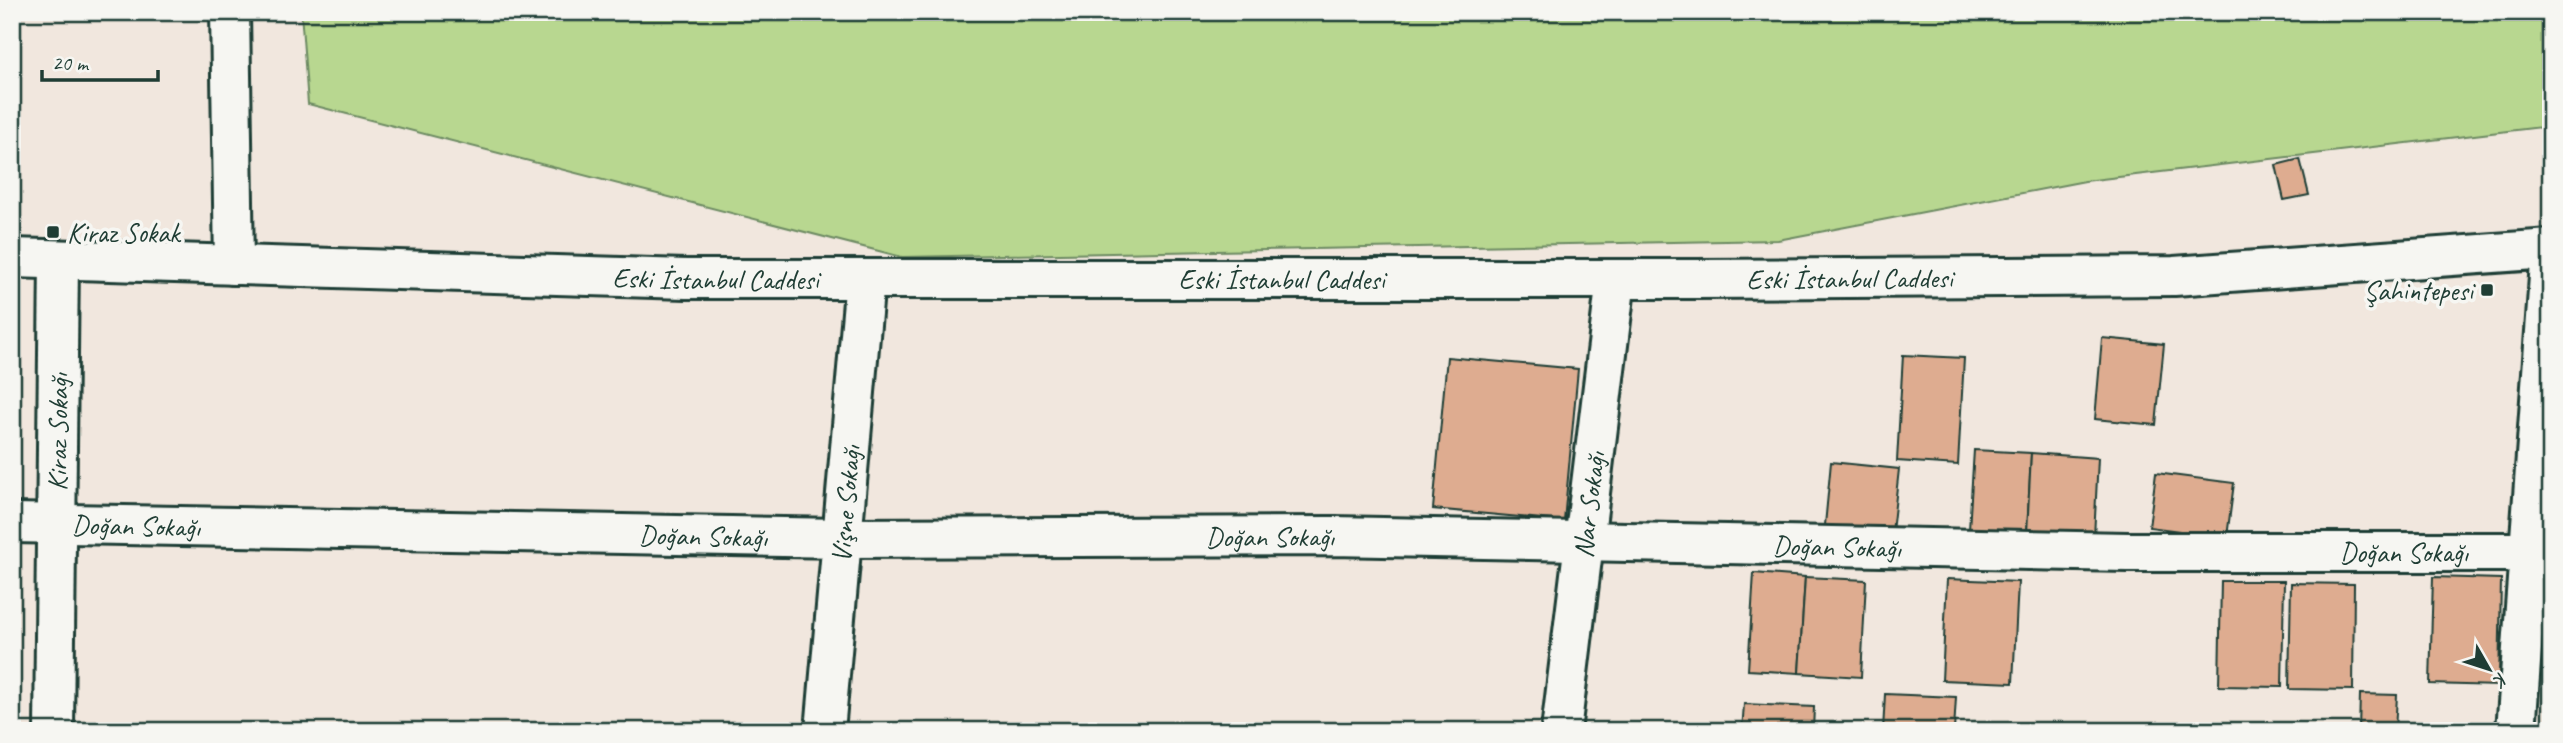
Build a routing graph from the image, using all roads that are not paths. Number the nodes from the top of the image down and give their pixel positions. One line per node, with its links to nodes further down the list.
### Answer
1 (230, 12): 5 (street)
2 (2551, 249): 7 (street, Eski İstanbul Caddesi); 12 (street)
3 (12, 258): 4 (street, Eski İstanbul Caddesi)
4 (59, 260): 5 (street, Eski İstanbul Caddesi); 9 (street, Kiraz Sokağı)
5 (234, 265): 6 (street, Eski İstanbul Caddesi)
6 (865, 279): 7 (street, Eski İstanbul Caddesi); 10 (street, Vişne Sokağı)
7 (1616, 279): 11 (street, Nar Sokağı)
8 (12, 523): 9 (street, Doğan Sokağı)
9 (56, 524): 10 (street, Doğan Sokağı); 13 (street, Kiraz Sokağı)
10 (842, 538): 11 (street, Doğan Sokağı); 14 (street, Vişne Sokağı)
11 (1585, 541): 12 (street, Doğan Sokağı); 15 (street, Nar Sokağı)
12 (2529, 552): 16 (street)
13 (54, 731)
14 (825, 731)
15 (1561, 731)
16 (2516, 731)

